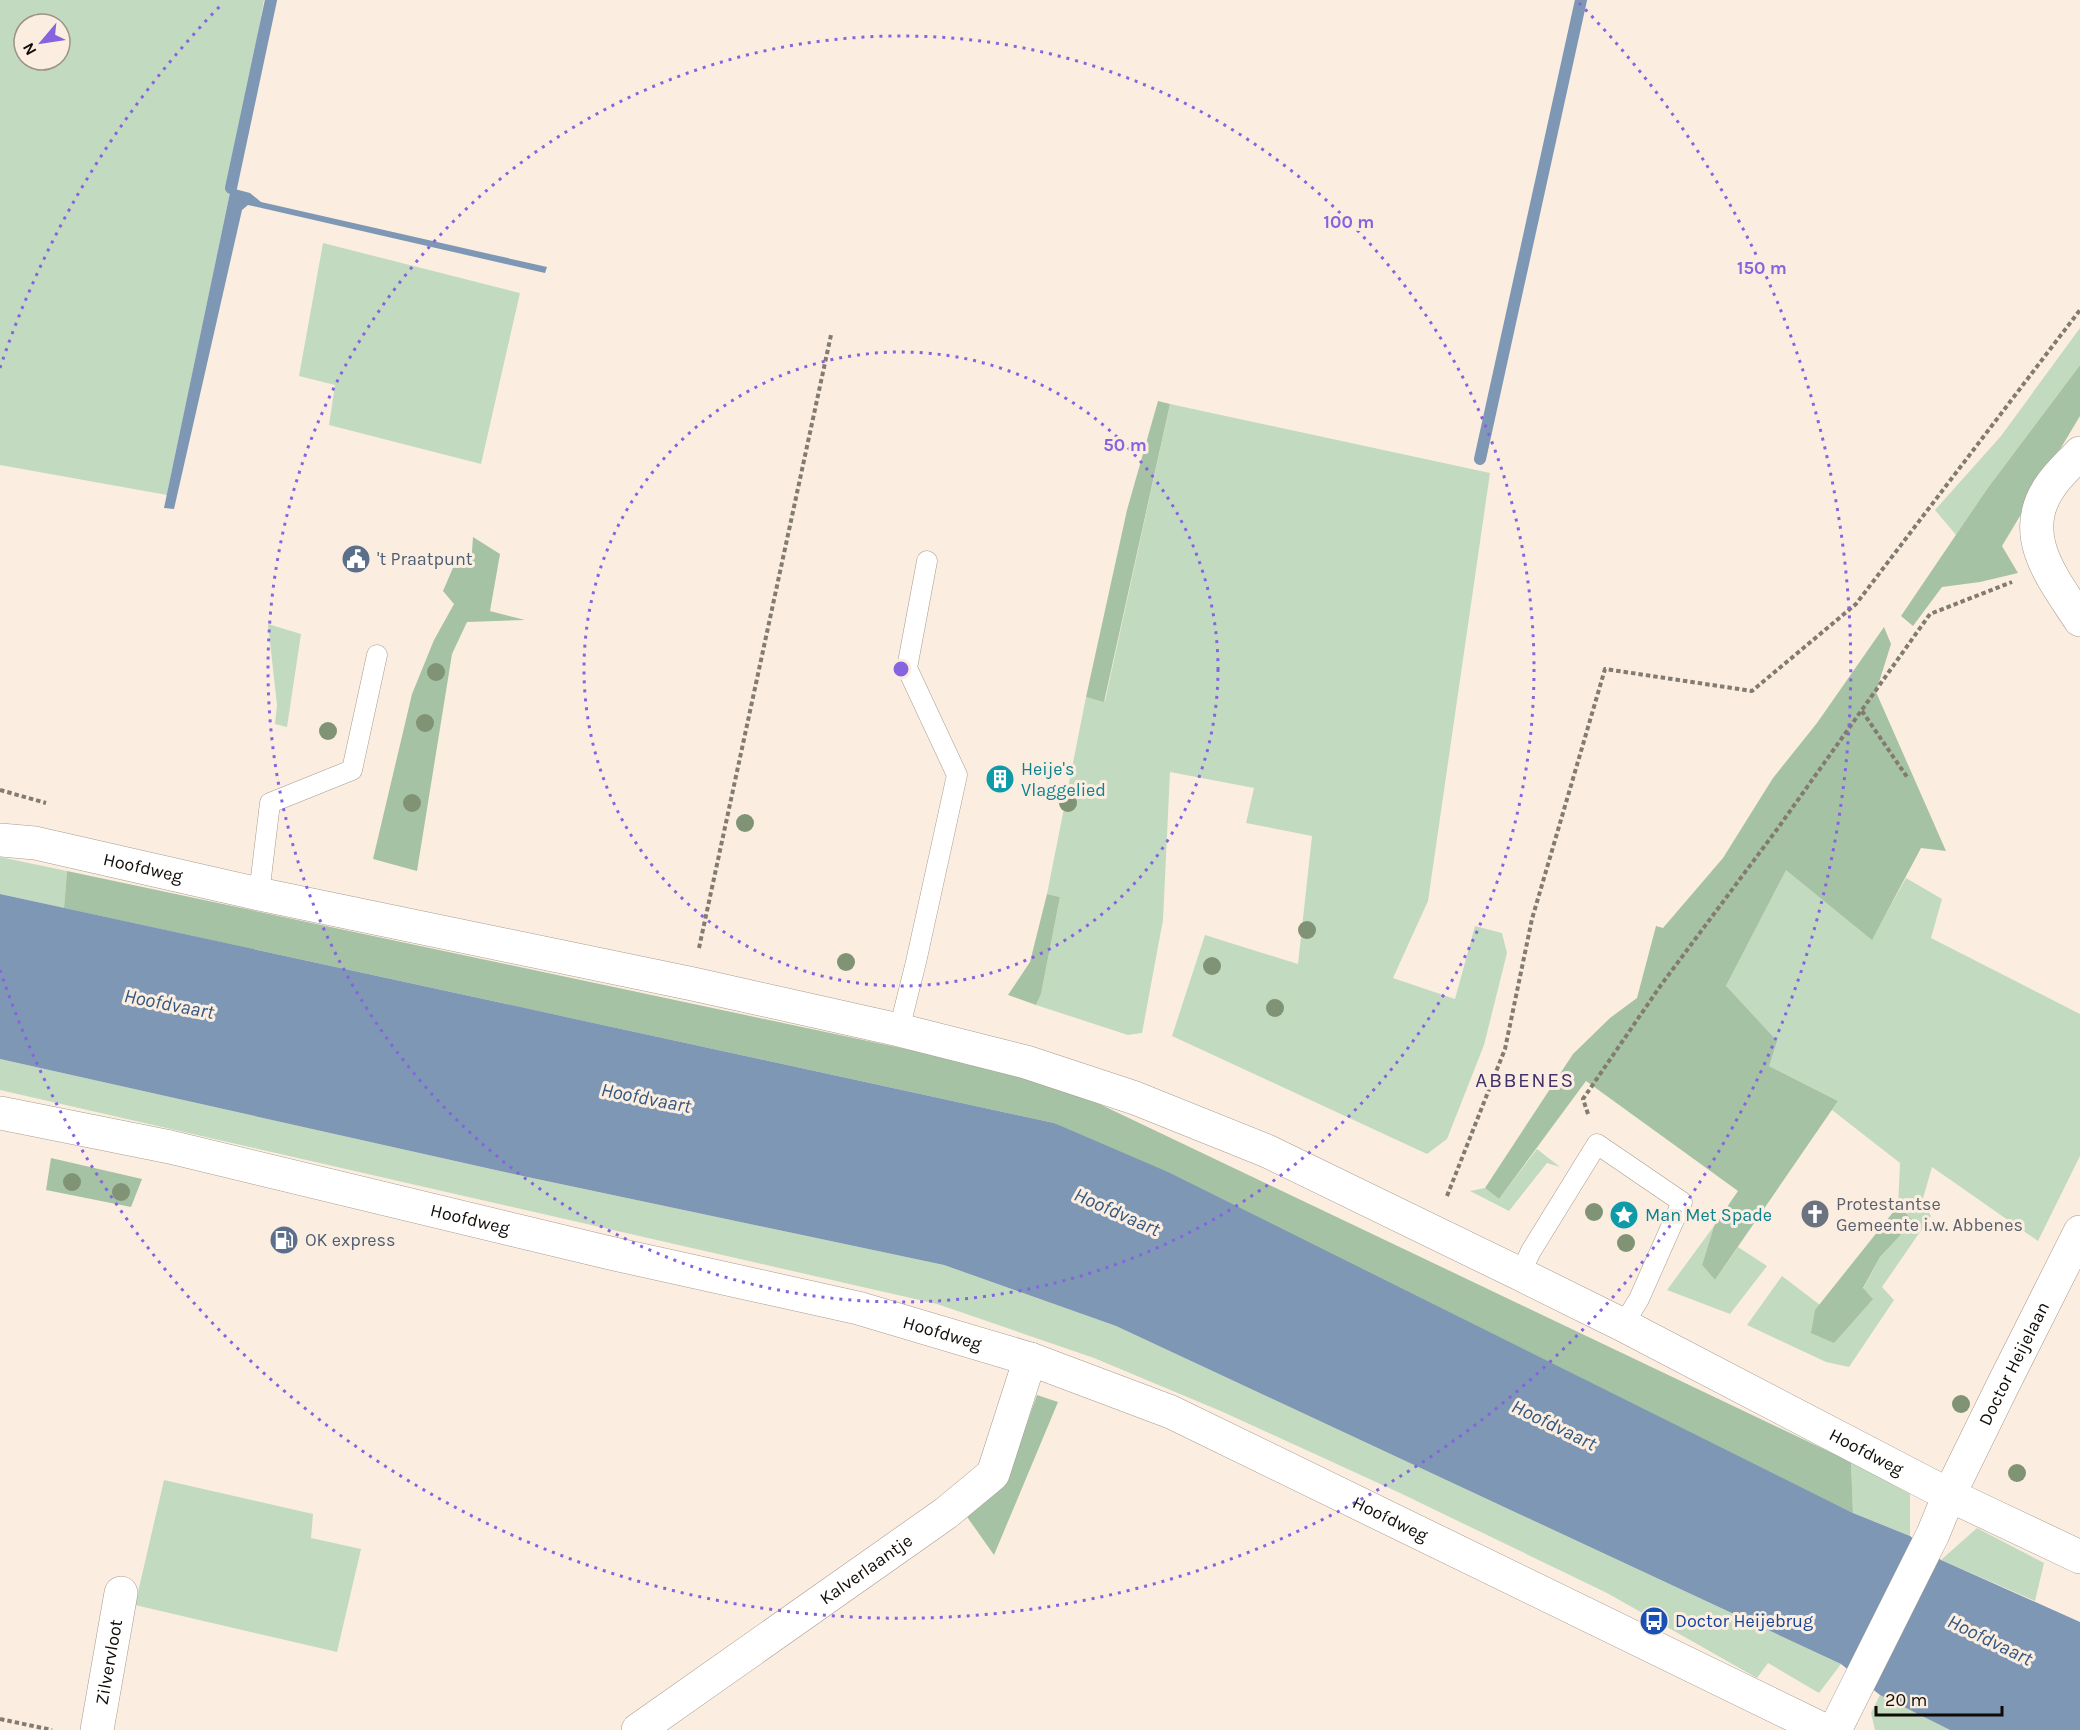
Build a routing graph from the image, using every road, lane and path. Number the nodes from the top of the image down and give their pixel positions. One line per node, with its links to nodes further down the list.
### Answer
1 (2080, 310): 18 (path)
2 (831, 335): 14 (path)
3 (2080, 453): 5 (street)
4 (927, 561): 15 (lane)
5 (2047, 570): 6 (street); 8 (path)
6 (2080, 620)
7 (377, 655): 13 (lane)
8 (1862, 711): 9 (path); 17 (path)
9 (1907, 777)
10 (0, 823): 12 (street, Hoofdweg)
11 (0, 840): 12 (street, Hoofdweg)
12 (35, 843): 13 (street, Hoofdweg)
13 (259, 894): 14 (street, Hoofdweg)
14 (693, 984): 15 (street, Hoofdweg)
15 (899, 1030): 18 (street, Hoofdweg)
16 (0, 1113): 22 (street, Hoofdweg)
17 (1598, 1144): 20 (lane); 21 (lane)
18 (1427, 1229): 20 (street, Hoofdweg)
19 (2080, 1232): 23 (street, Doctor Heijelaan)
20 (1520, 1275): 21 (street, Hoofdweg)
21 (1623, 1325): 23 (street, Hoofdweg)
22 (1030, 1359): 29 (street, Kalverlaantje); 30 (street, Hoofdweg)
23 (1949, 1495): 24 (street, Hoofdweg); 31 (street)
24 (2080, 1557)
25 (121, 1593): 28 (street, Zilvervloot)
26 (0, 1719): 27 (path)
27 (52, 1730)
28 (98, 1730)
29 (638, 1730)
30 (1824, 1730)
31 (1835, 1730)

